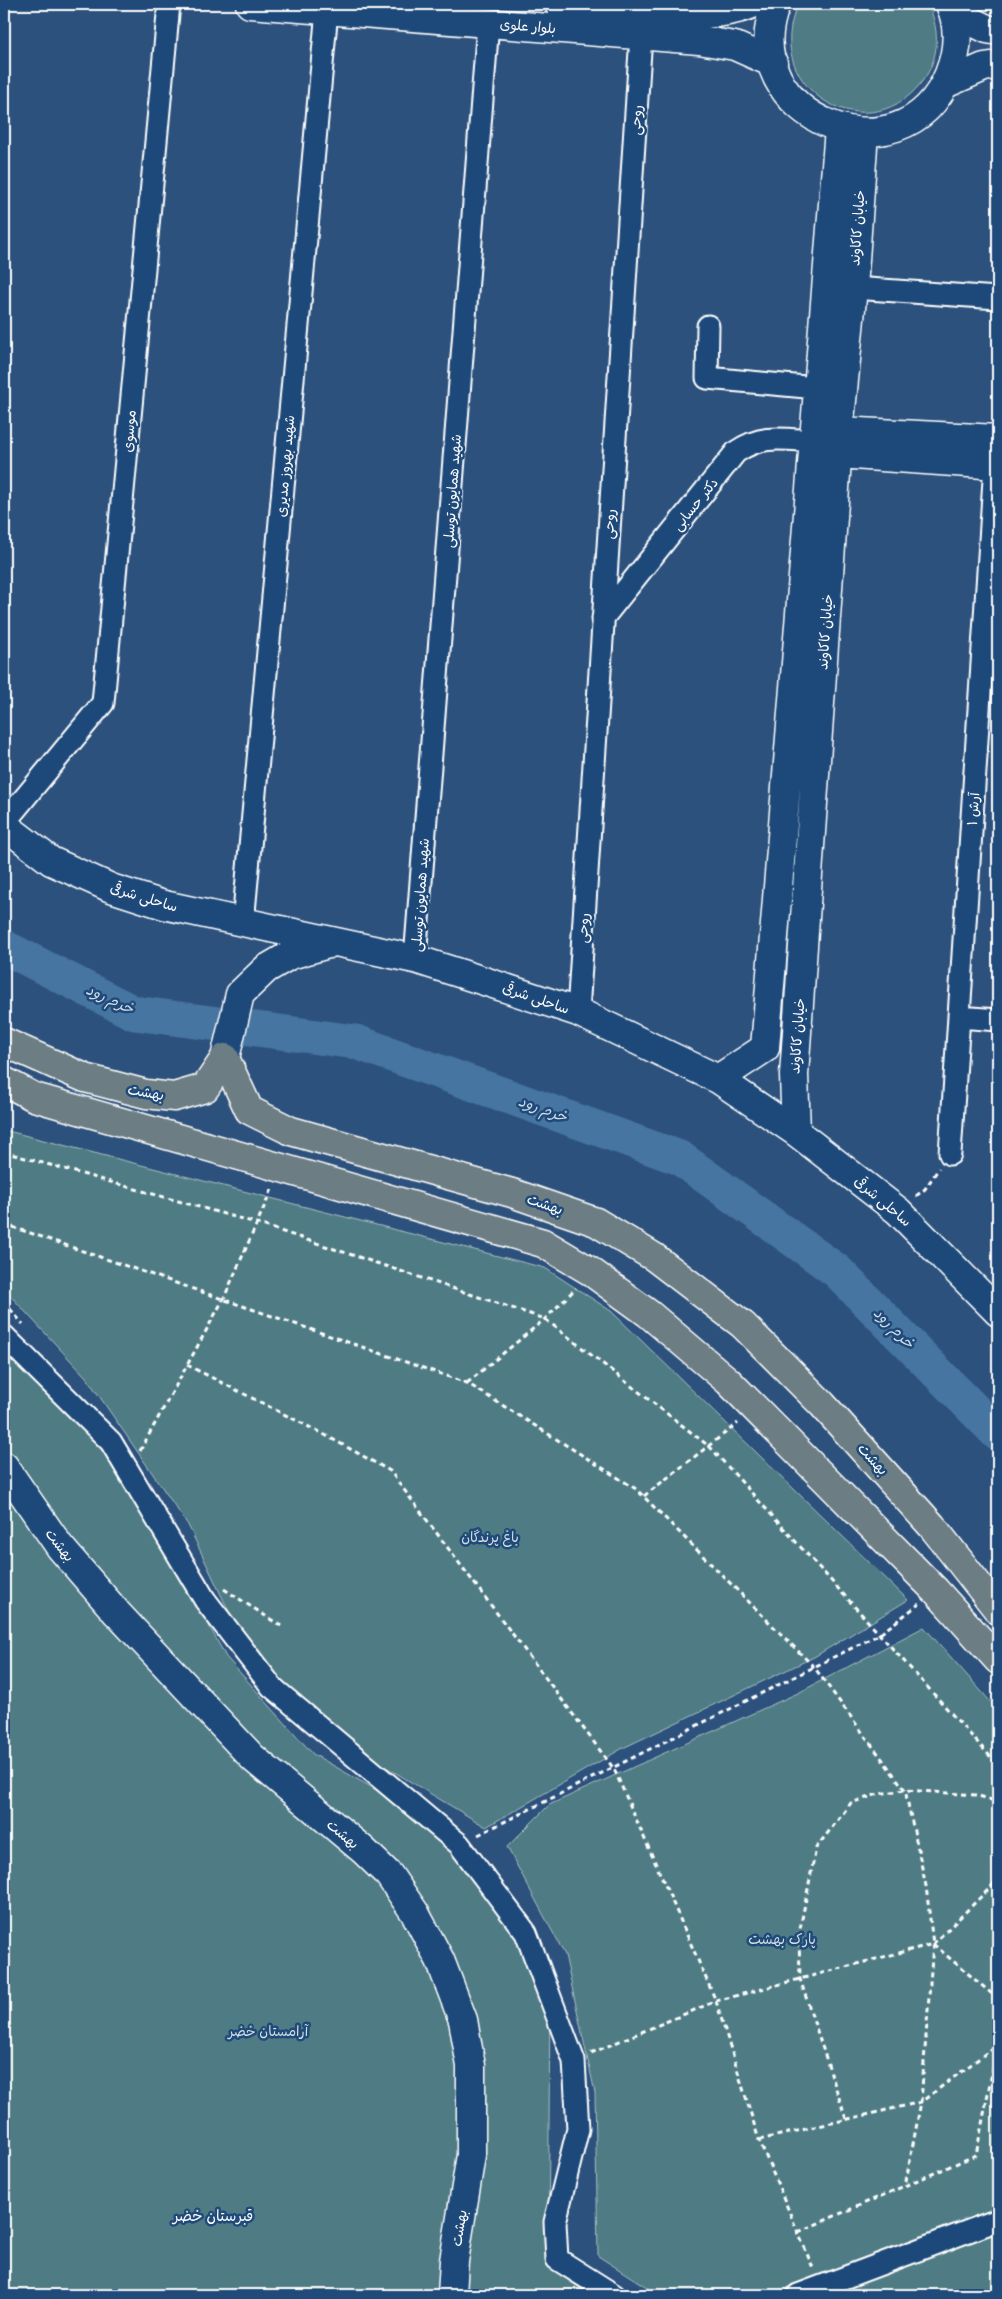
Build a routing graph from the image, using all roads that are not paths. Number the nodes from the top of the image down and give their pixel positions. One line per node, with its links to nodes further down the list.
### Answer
1 (169, 4): 24 (street, موسوی)
2 (250, 4): 8 (main road, بلوار علوی)
3 (559, 4): 6 (main road, بلوار علوی)
4 (752, 4): 6 (main road, بلوار علوی)
5 (776, 4): 12 (main road)
6 (665, 8)
7 (952, 8): 10 (main road); 14 (main road)
8 (327, 10): 9 (main road, بلوار علوی); 25 (street, شهید بهروز مدیری)
9 (488, 23): 11 (main road, بلوار علوی); 27 (street, شهید همایون توسلی)
10 (998, 31)
11 (641, 35): 12 (main road, بلوار علوی); 23 (street, روحی)
12 (773, 63): 15 (main road)
13 (998, 65): 14 (main road)
14 (945, 84): 15 (main road)
15 (852, 131): 16 (main road, خیابان کاکاوند); 19 (main road, خیابان کاکاوند)
16 (853, 288): 17 (street); 21 (main road, خیابان کاکاوند)
17 (998, 298)
18 (708, 326): 19 (street)
19 (817, 388): 20 (main road, خیابان کاکاوند)
20 (813, 441): 21 (main road, دکتر حسابی); 23 (street, دکتر حسابی); 33 (main road, خیابان کاکاوند)
21 (838, 442): 22 (main road, دکتر حسابی); 34 (main road, خیابان کاکاوند)
22 (997, 456): 29 (street, آرش ۱)
23 (603, 618): 28 (street, روحی)
24 (4, 824): 25 (main road, ساحلی شرقی)
25 (244, 923): 26 (main road, ساحلی شرقی)
26 (332, 942): 27 (main road, ساحلی شرقی); 32 (main road)
27 (415, 959): 28 (main road, ساحلی شرقی)
28 (578, 1012): 35 (main road, ساحلی شرقی)
29 (959, 1017): 30 (street); 40 (street, آرش ۱)
30 (998, 1020)
31 (4, 1042): 32 (main road, بهشت)
32 (228, 1048): 41 (main road, بهشت)
33 (765, 1048): 34 (main road); 35 (main road)
34 (796, 1054): 39 (main road, خیابان کاکاوند)
35 (718, 1079): 39 (main road, ساحلی شرقی)
36 (4, 1081): 38 (main road)
37 (4, 1088): 38 (main road)
38 (34, 1097): 42 (main road)
39 (796, 1132): 43 (main road, ساحلی شرقی)
40 (950, 1154)
41 (512, 1193): 42 (main road); 47 (main road, بهشت)
42 (543, 1243): 46 (main road)
43 (998, 1312)
44 (4, 1336): 52 (street)
45 (4, 1466): 51 (main road, بهشت)
46 (936, 1591): 48 (main road); 49 (main road)
47 (998, 1610)
48 (998, 1619)
49 (998, 1660)
50 (998, 2220): 53 (street)
51 (452, 2295)
52 (614, 2295)
53 (798, 2295)

